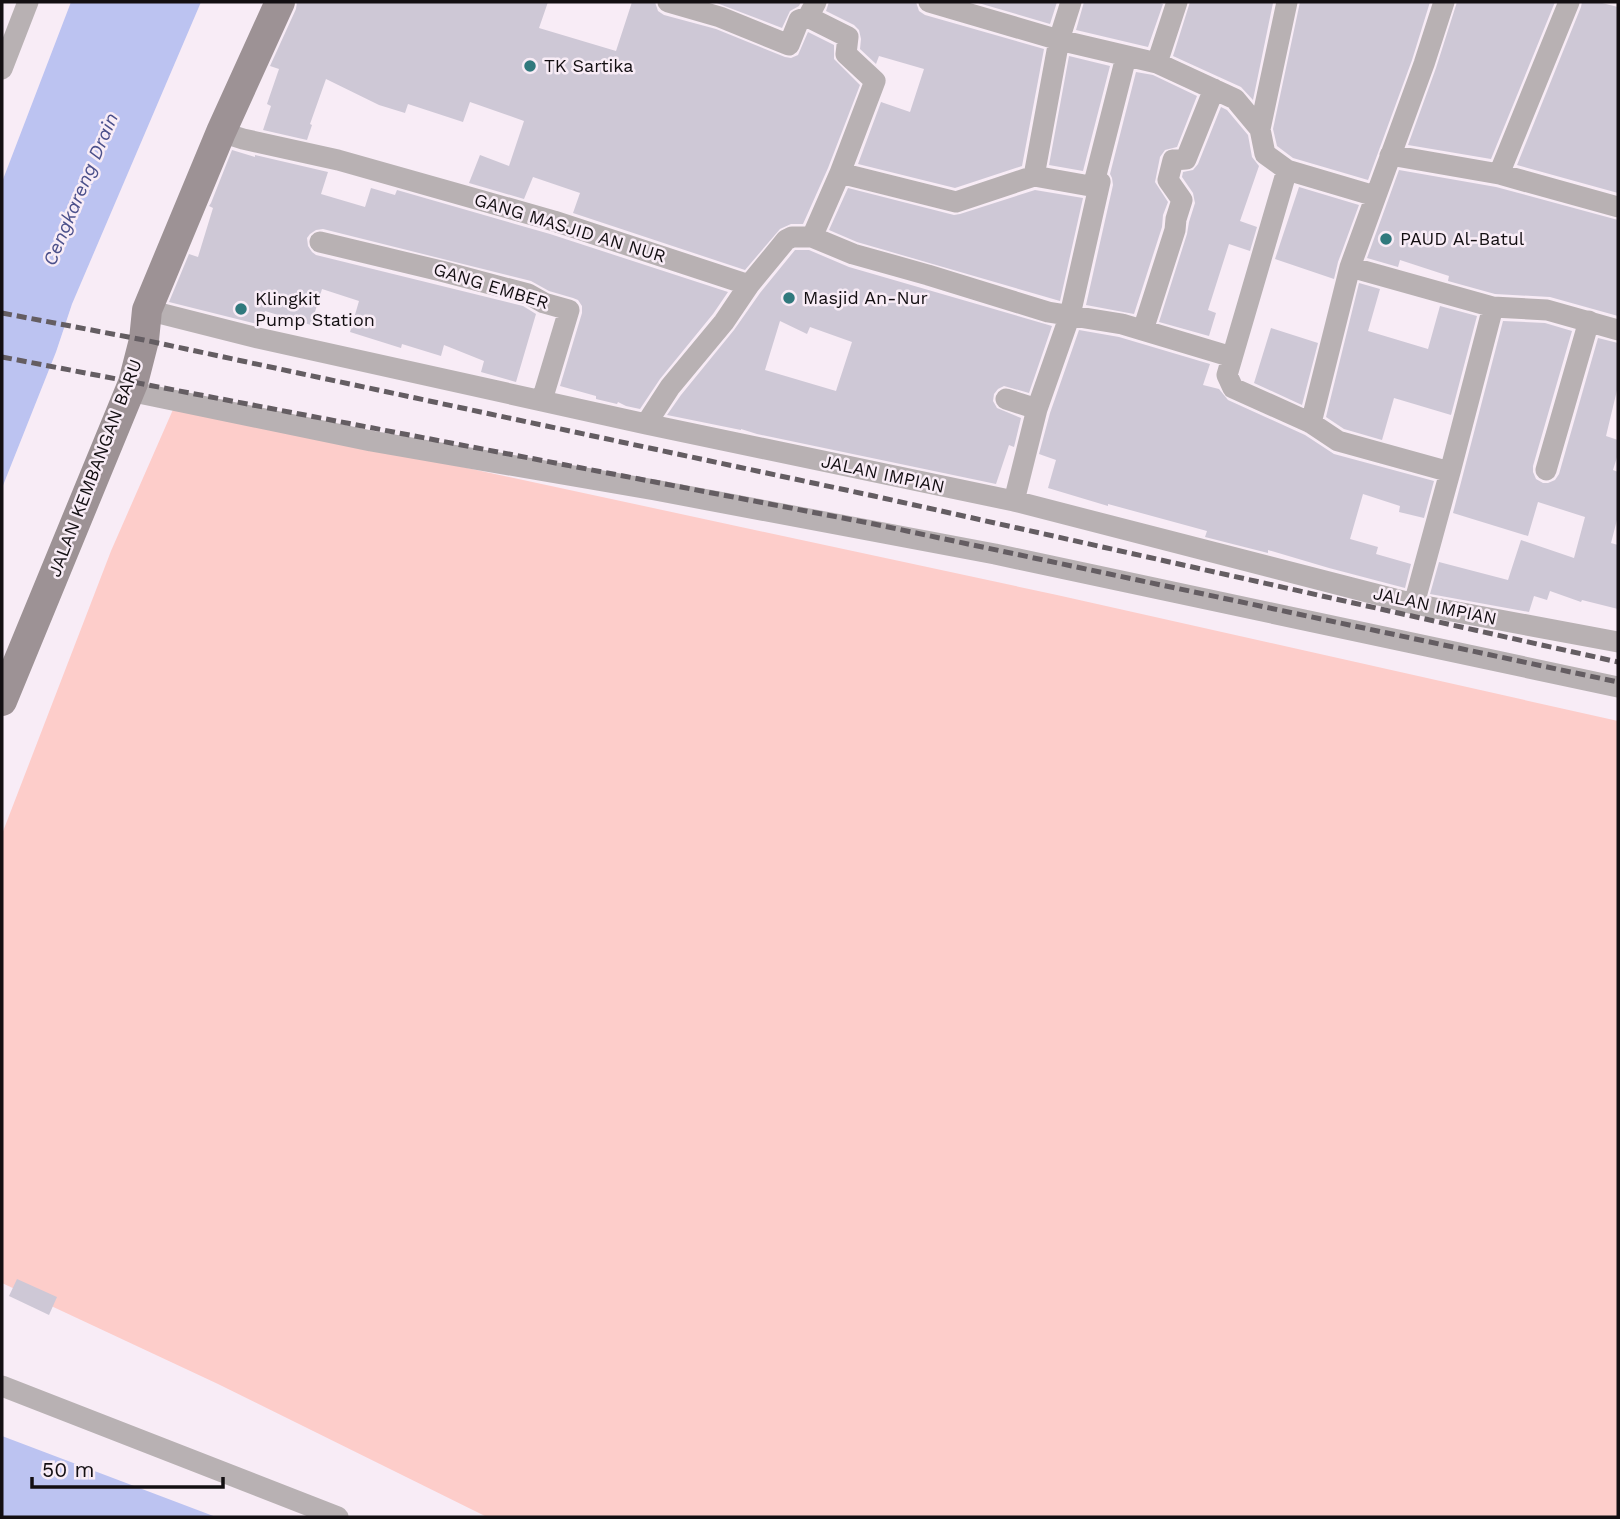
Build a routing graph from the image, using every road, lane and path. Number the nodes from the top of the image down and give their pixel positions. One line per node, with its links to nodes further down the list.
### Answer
1 (280, 2): 17 (main road, JALAN KEMBANGAN BARU)
2 (668, 2): 10 (street)
3 (929, 2): 11 (street)
4 (1071, 2): 11 (street)
5 (1177, 2): 13 (street)
6 (1287, 2): 16 (street)
7 (1444, 2): 18 (street)
8 (1569, 2): 21 (street)
9 (21, 3): 14 (street)
10 (812, 10): 20 (street)
11 (1059, 40): 12 (street); 22 (street)
12 (1126, 57): 13 (street); 23 (street)
13 (1157, 63): 15 (street)
14 (2, 69)
15 (1214, 89): 16 (street); 34 (street)
16 (1260, 130): 19 (street)
17 (222, 132): 29 (street, GANG MASJID AN NUR); 31 (main road, JALAN KEMBANGAN BARU)
18 (1390, 155): 21 (street); 24 (street)
19 (1287, 170): 24 (street); 36 (street)
20 (841, 173): 22 (street); 26 (street)
21 (1499, 174): 25 (street)
22 (1034, 176): 23 (street)
23 (1095, 179): 32 (street)
24 (1376, 196): 28 (street)
25 (1618, 207)
26 (812, 237): 29 (street); 32 (street)
27 (320, 242): 39 (street, GANG EMBER)
28 (1350, 267): 30 (street); 41 (street)
29 (749, 285): 42 (street)
30 (1493, 307): 33 (street); 44 (street)
31 (147, 310): 37 (main road, JALAN KEMBANGAN BARU); 39 (street, JALAN IMPIAN)
32 (1069, 315): 34 (street); 40 (street)
33 (1589, 321): 35 (street); 43 (street)
34 (1143, 330): 36 (street)
35 (1618, 330)
36 (1232, 357): 41 (street)
37 (129, 391): 48 (street); 49 (main road, JALAN KEMBANGAN BARU)
38 (1006, 399): 40 (street)
39 (542, 400): 42 (street, JALAN IMPIAN)
40 (1037, 409): 45 (street)
41 (1311, 423): 44 (street)
42 (646, 424): 45 (street, JALAN IMPIAN)
43 (1546, 470)
44 (1450, 472): 46 (street)
45 (1014, 501): 46 (street, JALAN IMPIAN)
46 (1414, 604): 47 (street, JALAN IMPIAN)
47 (1618, 642)
48 (1618, 687)
49 (2, 701)
50 (2, 1386): 51 (street)
51 (338, 1517)

